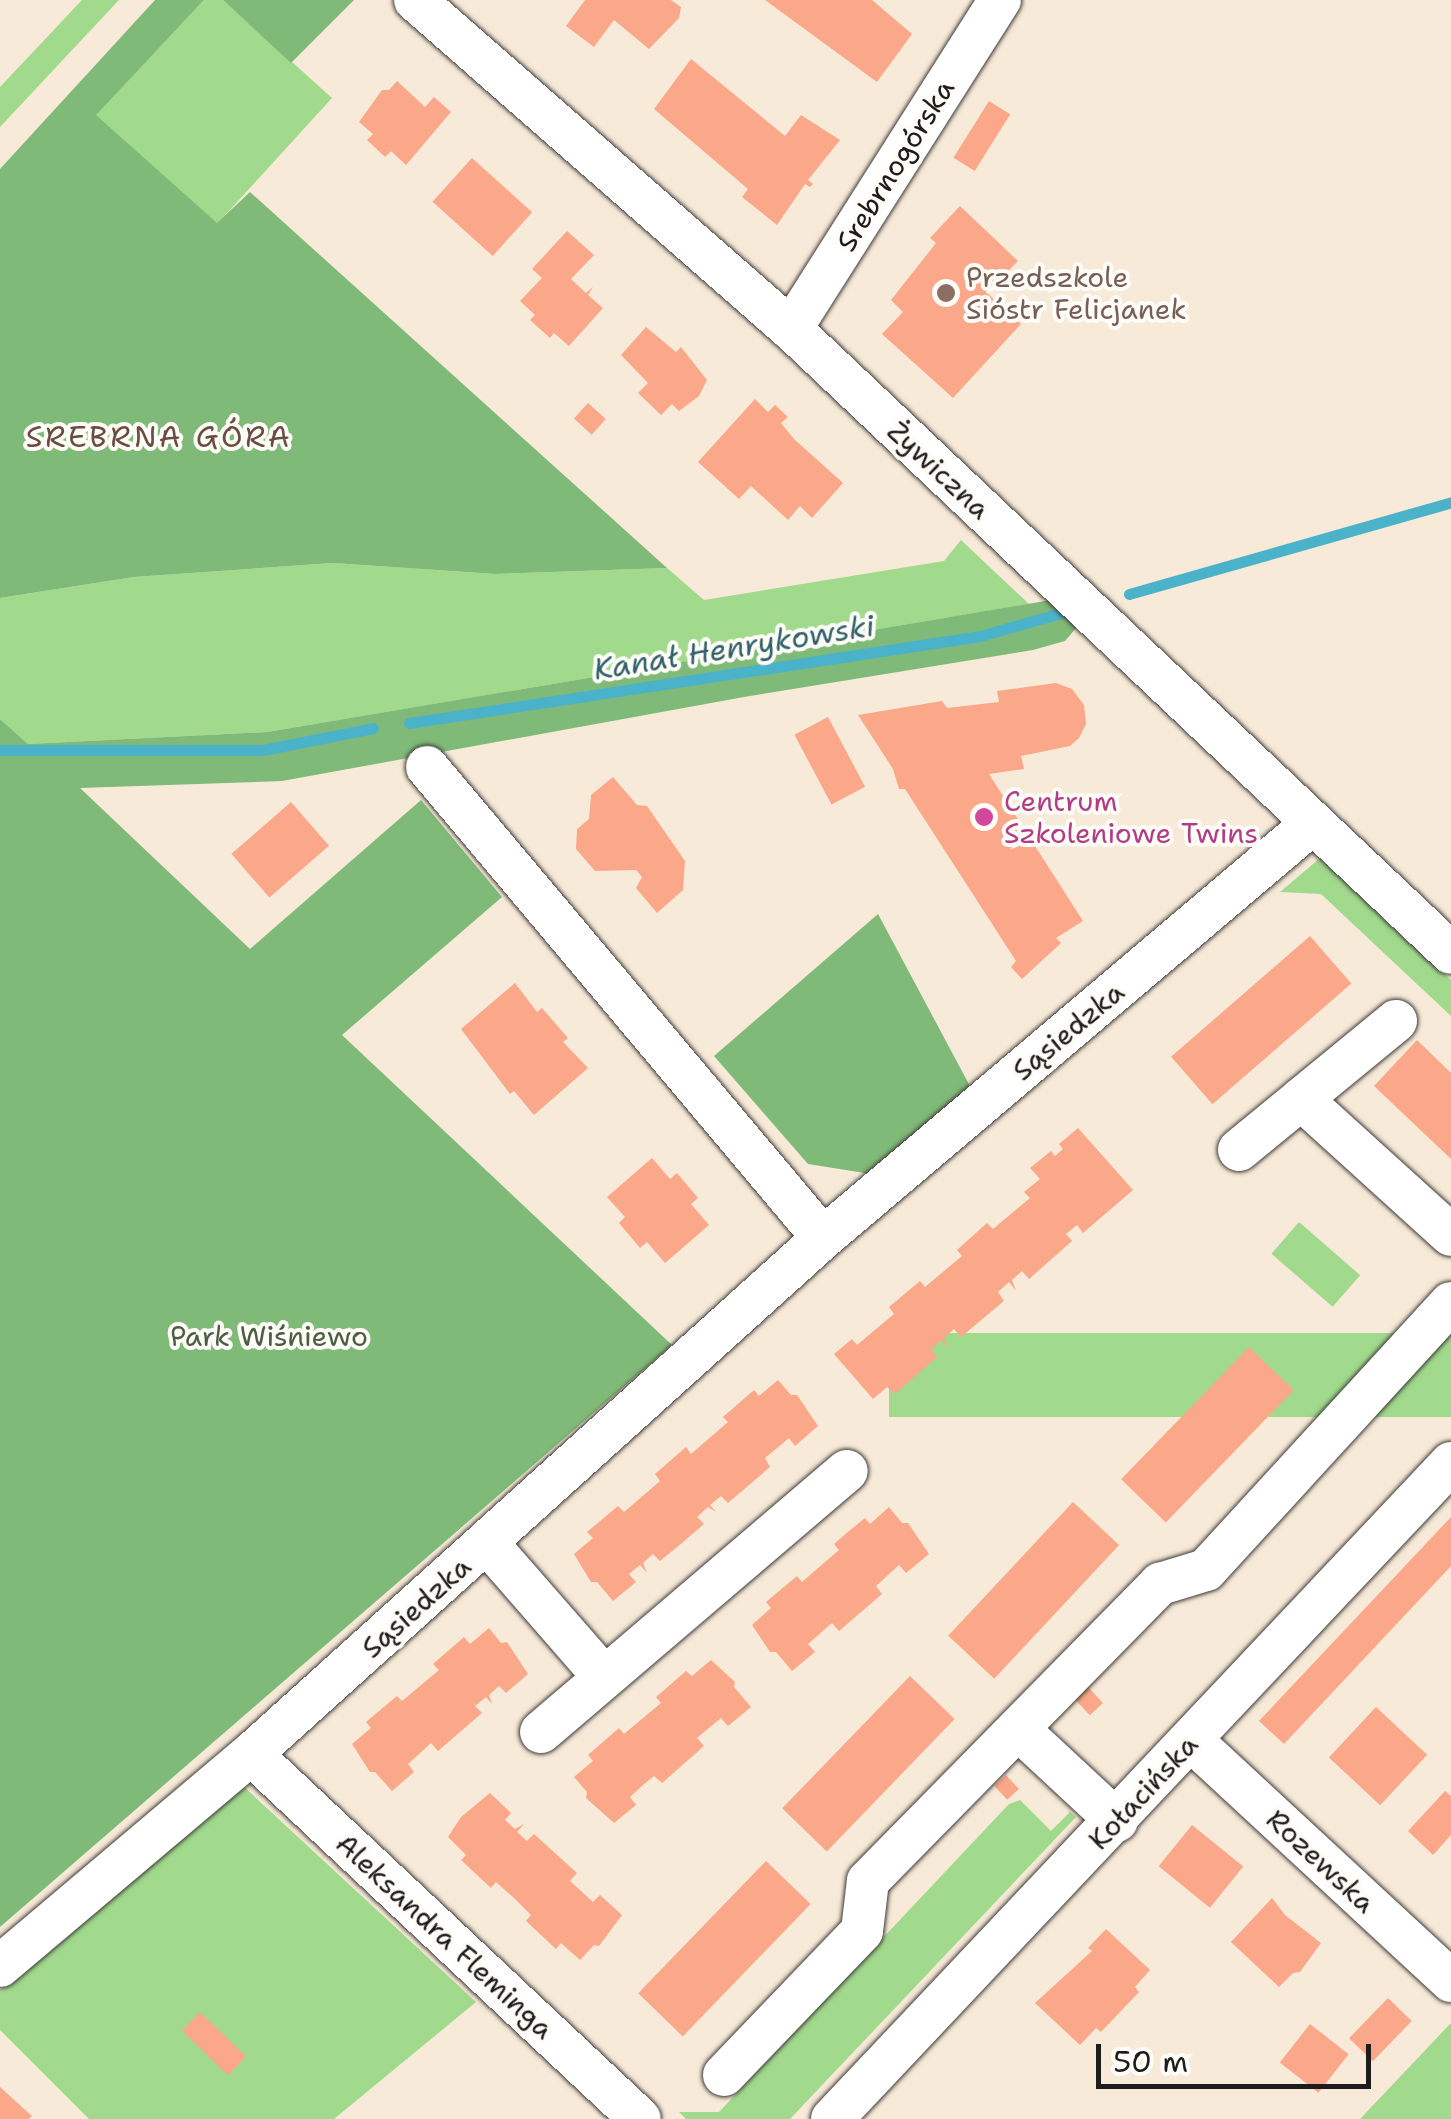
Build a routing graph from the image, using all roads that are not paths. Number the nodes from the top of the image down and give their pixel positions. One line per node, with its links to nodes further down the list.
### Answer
1 (415, 0): 3 (street, Żywiczna)
2 (1000, 0): 3 (street, Srebrnogórska)
3 (791, 329): 5 (street, Żywiczna)
4 (427, 767): 11 (street)
5 (1313, 823): 6 (street, Żywiczna); 11 (street, Sąsiedzka)
6 (1451, 953)
7 (1396, 1021): 8 (street)
8 (1300, 1099): 9 (street); 10 (street)
9 (1239, 1150)
10 (1451, 1236)
11 (823, 1238): 15 (street, Sąsiedzka)
12 (1451, 1303): 17 (street)
13 (1451, 1463): 19 (street, Kołacińska)
14 (847, 1471): 16 (street)
15 (488, 1544): 16 (street); 20 (street, Sąsiedzka)
16 (603, 1676): 18 (street)
17 (1018, 1728): 21 (street); 24 (street)
18 (541, 1732)
19 (1191, 1740): 21 (street, Kołacińska); 23 (street, Rozewska)
20 (251, 1754): 22 (street, Sąsiedzka); 25 (street, Aleksandra Fleminga)
21 (1117, 1821): 26 (street, Kołacińska)
22 (0, 1966)
23 (1451, 1981)
24 (724, 2075)
25 (640, 2119)
26 (832, 2119)

